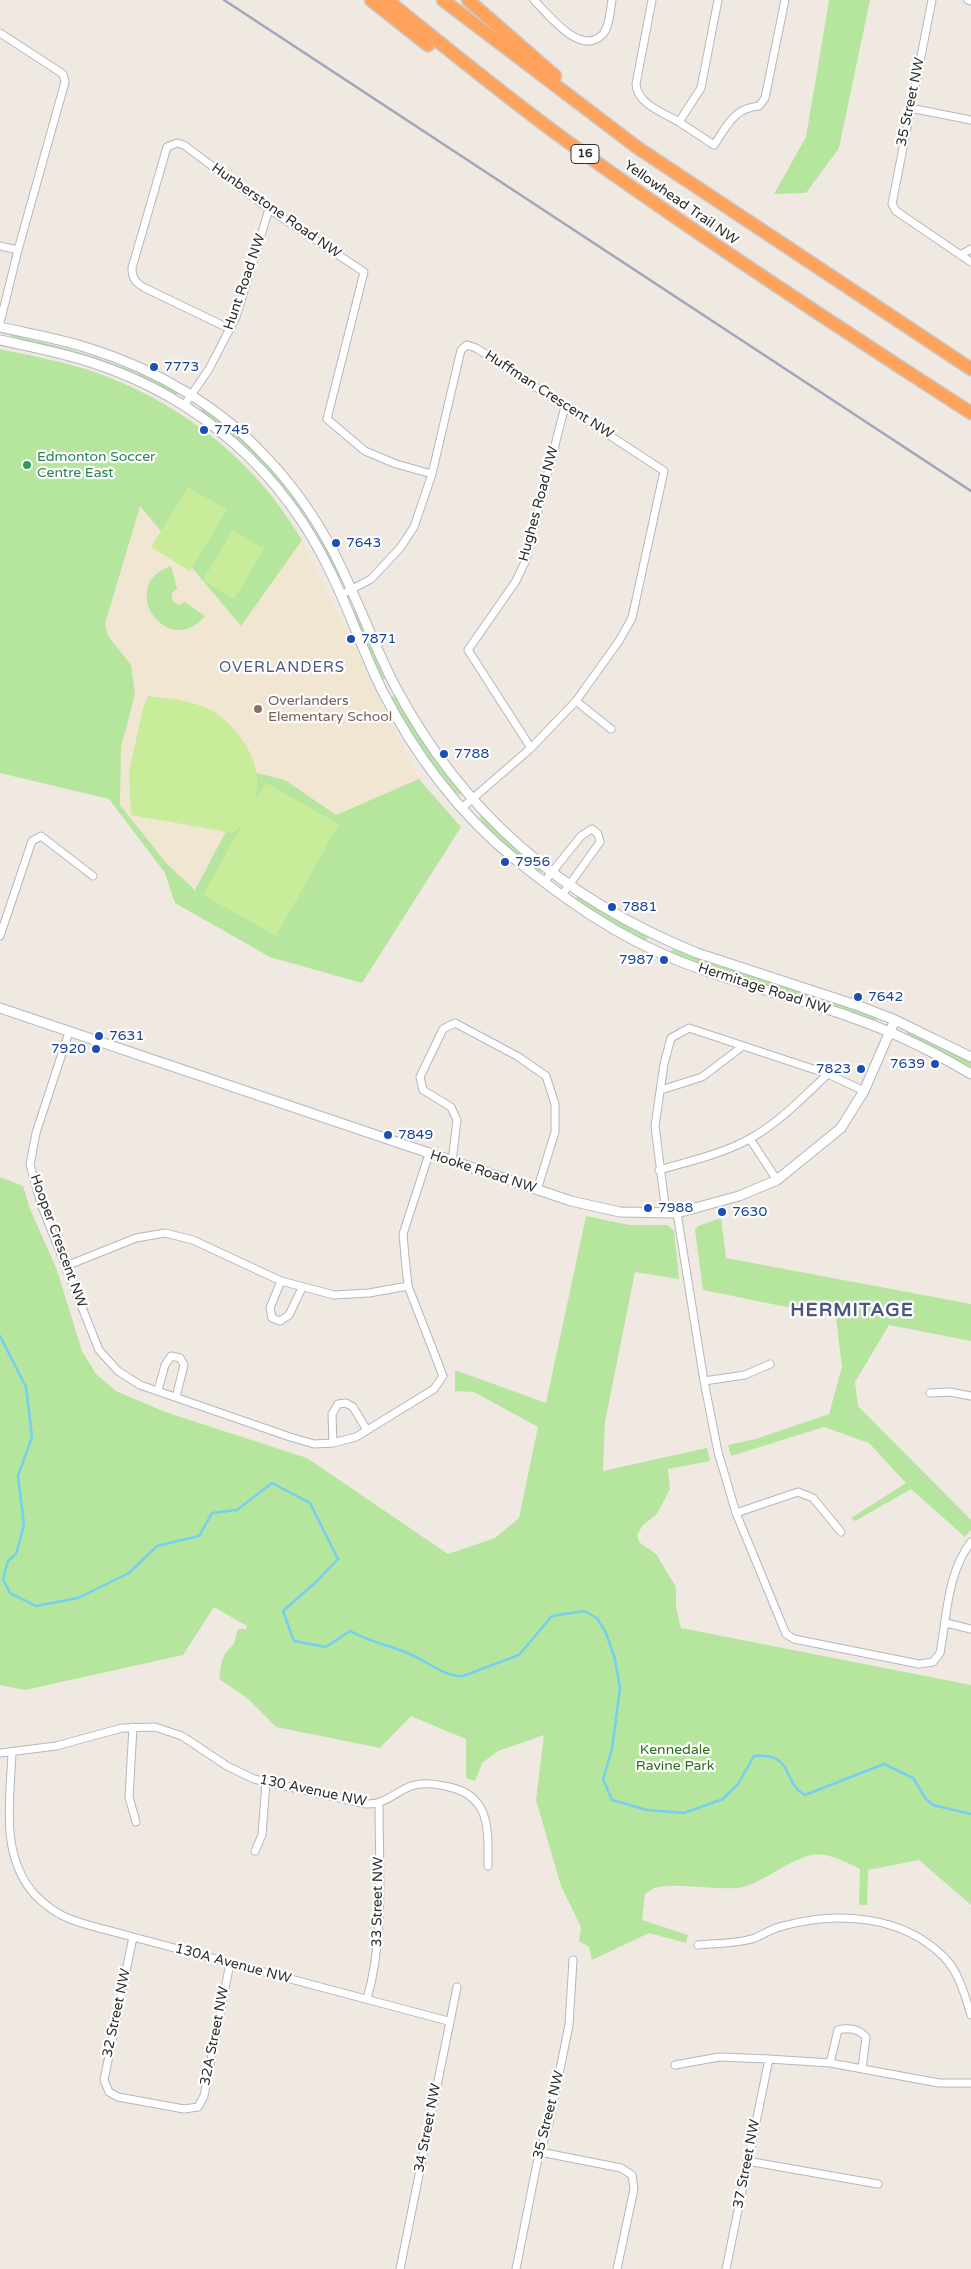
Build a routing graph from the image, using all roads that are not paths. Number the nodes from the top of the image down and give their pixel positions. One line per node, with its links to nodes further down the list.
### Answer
1 (372, 0): 15 (highway)
2 (387, 0): 15 (highway, Yellowhead Trail NW / 16)
3 (443, 0): 16 (highway, Yellowhead Trail NW)
4 (468, 0): 16 (highway)
5 (534, 0): 6 (street)
6 (612, 0)
7 (652, 0): 14 (street)
8 (718, 0): 14 (street)
9 (785, 0): 14 (street)
10 (932, 0): 12 (street, 35 Street NW)
11 (0, 33): 20 (street)
12 (910, 108): 13 (street); 21 (street, 35 Street NW)
13 (971, 120)
14 (679, 122)
15 (566, 140): 30 (highway, Yellowhead Trail NW / 16)
16 (638, 148): 26 (highway, Yellowhead Trail NW)
17 (269, 209): 24 (street, Hunt Road NW); 24 (street, Hunberstone Road NW); 31 (street, Hunberstone Road NW)
18 (0, 246): 20 (street)
19 (971, 249): 21 (street)
20 (18, 250): 23 (street)
21 (960, 255): 22 (street)
22 (971, 262)
23 (0, 325): 27 (street, Hermitage Road NW)
24 (230, 329): 27 (street, Hunt Road NW)
25 (0, 340): 28 (street, Hermitage Road NW)
26 (971, 369)
27 (191, 396): 28 (street, Hunt Road NW); 32 (street, Hermitage Road NW)
28 (185, 404): 33 (street, Hermitage Road NW)
29 (565, 406): 31 (street, Huffman Crescent NW); 34 (street, Huffman Crescent NW); 36 (street, Hughes Road NW)
30 (971, 414)
31 (432, 474): 32 (street, Huffman Crescent NW)
32 (351, 590): 33 (street, Huffman Crescent NW); 37 (street, Hermitage Road NW)
33 (341, 595): 38 (street, Hermitage Road NW)
34 (576, 701): 35 (street); 36 (street, Huffman Crescent NW)
35 (611, 729)
36 (531, 748): 37 (street, Huffman Crescent NW)
37 (473, 800): 38 (street, Huffman Crescent NW); 39 (street, Hermitage Road NW)
38 (463, 807): 41 (street, Hermitage Road NW)
39 (552, 873): 41 (street); 42 (street, Hermitage Road NW); 42 (street)
40 (93, 876): 44 (street)
41 (544, 882): 43 (street, Hermitage Road NW)
42 (569, 886): 43 (street); 46 (street, Hermitage Road NW)
43 (562, 896): 48 (street, Hermitage Road NW)
44 (0, 936)
45 (0, 1008): 47 (street, Hooke Road NW)
46 (895, 1020): 48 (street, Hooke Road NW); 50 (street, Hermitage Road NW)
47 (69, 1032): 56 (street, Hooke Road NW); 63 (street, Hooper Crescent NW)
48 (890, 1032): 52 (street, Hermitage Road NW); 54 (street, Hooke Road NW)
49 (743, 1046): 51 (street); 53 (street); 53 (street)
50 (971, 1057)
51 (828, 1074): 54 (street); 55 (street)
52 (971, 1074)
53 (661, 1090): 58 (street)
54 (864, 1091): 59 (street, Hooke Road NW)
55 (750, 1139): 58 (street); 59 (street)
56 (429, 1154): 57 (street, Hooke Road NW); 65 (street, Hooper Crescent NW)
57 (452, 1162): 60 (street, Hooke Road NW); 60 (street)
58 (659, 1170): 61 (street)
59 (777, 1180): 62 (street, Hooke Road NW)
60 (537, 1190): 61 (street, Hooke Road NW)
61 (666, 1213): 62 (street, Hooke Road NW)
62 (677, 1213): 68 (street)
63 (66, 1266): 64 (street); 69 (street, Hooper Crescent NW)
64 (280, 1280): 66 (street); 66 (street)
65 (408, 1286): 66 (street); 73 (street, Hooper Crescent NW)
66 (302, 1288)
67 (770, 1364): 68 (street)
68 (704, 1382): 75 (street)
69 (158, 1390): 72 (street, Hooper Crescent NW); 72 (street)
70 (930, 1393): 71 (street)
71 (971, 1396)
72 (176, 1397): 74 (street, Hooper Crescent NW)
73 (367, 1430): 74 (street, Hooper Crescent NW); 74 (street)
74 (333, 1443)
75 (736, 1513): 76 (street); 78 (street)
76 (841, 1532)
77 (971, 1542): 78 (street)
78 (946, 1623): 79 (street)
79 (971, 1629)
80 (133, 1727): 82 (street, 130 Avenue NW); 83 (street, 130 Avenue NW); 85 (street)
81 (0, 1753): 82 (street, 130 Avenue NW)
82 (12, 1753): 88 (street, 130A Avenue NW)
83 (266, 1783): 84 (street, 130 Avenue NW); 86 (street)
84 (379, 1804): 87 (street, 130 Avenue NW); 93 (street, 33 Street NW)
85 (136, 1822)
86 (255, 1851)
87 (488, 1866)
88 (133, 1937): 91 (street, 130A Avenue NW); 101 (street, 32 Street NW)
89 (698, 1945): 94 (street)
90 (573, 1960): 102 (street, 35 Street NW)
91 (230, 1963): 93 (street, 130A Avenue NW); 101 (street, 32A Street NW)
92 (457, 1987): 95 (street, 34 Street NW)
93 (367, 2000): 95 (street, 130A Avenue NW)
94 (971, 2015)
95 (448, 2021): 105 (street, 34 Street NW)
96 (769, 2059): 97 (street); 98 (street); 103 (street, 37 Street NW)
97 (830, 2063): 99 (street); 99 (street)
98 (675, 2066)
99 (862, 2069): 100 (street)
100 (971, 2083)
101 (198, 2107)
102 (540, 2152): 106 (street, 35 Street NW); 107 (street)
103 (747, 2162): 104 (street); 108 (street, 37 Street NW)
104 (878, 2184)
105 (400, 2269)
106 (516, 2269)
107 (617, 2269)
108 (726, 2269)

